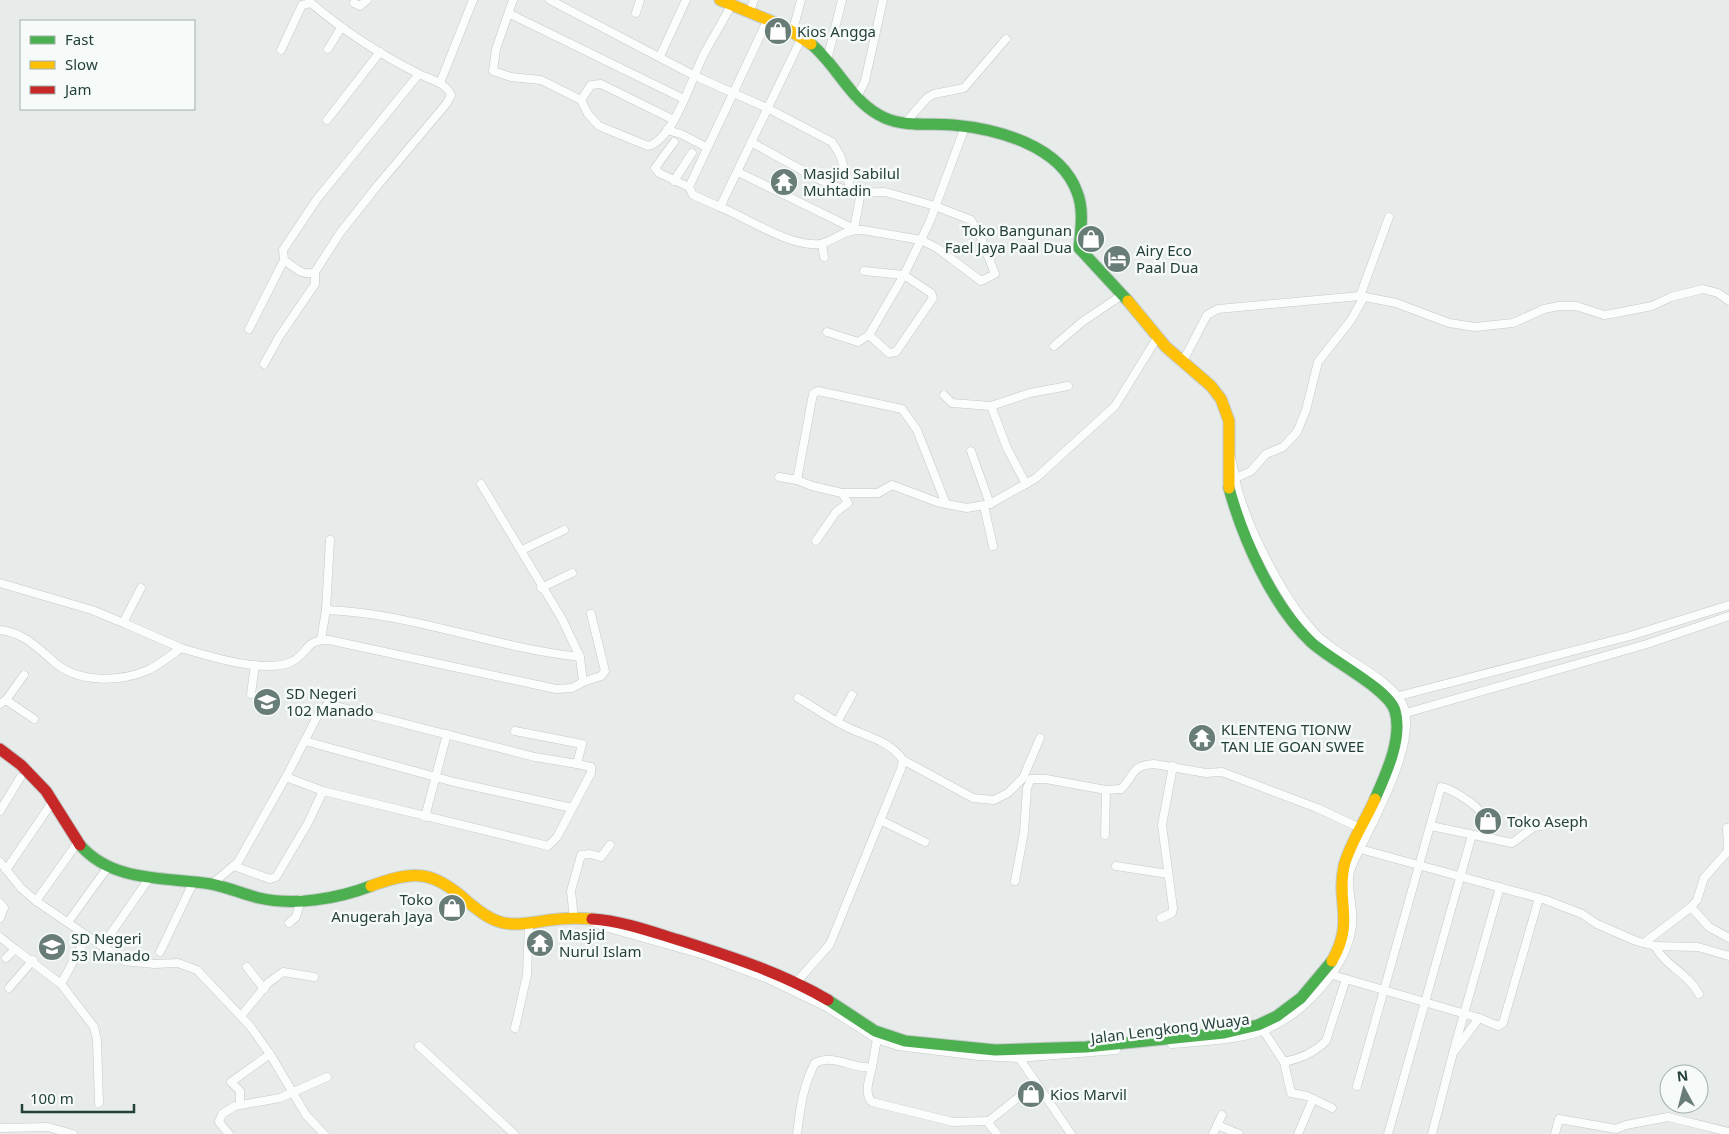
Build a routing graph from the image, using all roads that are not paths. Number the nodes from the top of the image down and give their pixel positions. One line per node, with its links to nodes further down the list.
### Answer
1 (367, 0): 12 (street)
2 (473, 0): 28 (street)
3 (513, 0): 16 (street)
4 (550, 0): 24 (street)
5 (640, 0): 15 (street)
6 (686, 0): 24 (street)
7 (720, 0): 13 (street)
8 (754, 0): 14 (street)
9 (801, 0): 19 (street)
10 (842, 0): 25 (street)
11 (883, 0): 31 (street)
12 (354, 3)
13 (731, 5): 14 (street); 27 (street)
14 (750, 11): 17 (street)
15 (636, 13)
16 (510, 14): 30 (street); 32 (street)
17 (768, 19): 19 (street); 29 (street)
18 (341, 28): 21 (street); 22 (street); 23 (street)
19 (797, 34): 25 (street); 33 (street)
20 (1006, 39): 36 (street)
21 (328, 49)
22 (281, 50)
23 (380, 52): 26 (street); 34 (street)
24 (660, 56): 27 (street)
25 (827, 60): 31 (street)
26 (419, 74): 28 (street); 54 (street)
27 (695, 76): 29 (street); 30 (street)
28 (440, 83): 56 (street)
29 (733, 92): 33 (street); 41 (street)
30 (684, 99): 35 (street)
31 (856, 99): 36 (street)
32 (581, 100): 35 (street); 38 (street)
33 (767, 108): 40 (street); 46 (street)
34 (327, 120)
35 (674, 120): 38 (street)
36 (906, 122): 37 (street)
37 (965, 127): 47 (street); 58 (street)
38 (667, 130): 41 (street)
39 (674, 142): 44 (street)
40 (750, 142): 43 (street); 46 (street)
41 (706, 147): 45 (street)
42 (692, 153): 44 (street)
43 (738, 172): 48 (street); 50 (street)
44 (674, 181): 45 (street)
45 (689, 187): 48 (street)
46 (857, 193): 47 (street); 50 (street)
47 (935, 206): 51 (street); 51 (street)
48 (720, 207): 52 (street)
49 (1389, 217): 59 (street)
50 (854, 229): 51 (street); 52 (street)
51 (921, 240): 57 (street)
52 (822, 244): 53 (street)
53 (824, 257)
54 (284, 260): 56 (street); 61 (street)
55 (864, 271): 57 (street)
56 (315, 272): 67 (street)
57 (904, 275): 63 (street); 63 (street)
58 (1122, 295): 64 (street); 65 (street)
59 (1362, 296): 60 (street); 66 (street); 74 (street)
60 (1729, 301)
61 (249, 328)
62 (827, 332): 63 (street)
63 (868, 335)
64 (1157, 338): 66 (street); 77 (street)
65 (1054, 346)
66 (1182, 363): 72 (street)
67 (264, 364)
68 (1068, 386): 70 (street)
69 (944, 394): 70 (street)
70 (991, 406): 77 (street)
71 (971, 451): 80 (street)
72 (1229, 451): 74 (street, Jalan Lengkong Wuaya); 84 (street, Jalan Lengkong Wuaya)
73 (779, 477): 75 (street)
74 (1236, 478): 84 (street, Jalan Lengkong Wuaya)
75 (797, 480): 78 (street); 79 (street)
76 (481, 484): 86 (street)
77 (1026, 484): 80 (street)
78 (842, 493): 79 (street); 83 (street)
79 (946, 504): 80 (street)
80 (987, 505): 85 (street)
81 (564, 530): 86 (street)
82 (330, 540): 92 (street)
83 (816, 541)
84 (1255, 543): 105 (street, Jalan Lengkong Wuaya); 131 (street, Jalan Lengkong Wuaya)
85 (993, 546)
86 (522, 550): 90 (street)
87 (572, 573): 90 (street)
88 (0, 583): 95 (street)
89 (141, 588): 95 (street)
90 (541, 588): 99 (street)
91 (1729, 605): 105 (street)
92 (326, 610): 97 (street); 99 (street)
93 (591, 614): 102 (street)
94 (1729, 616): 108 (street)
95 (126, 624): 98 (street)
96 (0, 630): 98 (street)
97 (321, 640): 100 (street); 102 (street)
98 (181, 648): 100 (street)
99 (580, 657): 102 (street)
100 (255, 665): 103 (street)
101 (24, 675): 107 (street)
102 (583, 682)
103 (251, 694)
104 (852, 695): 110 (street)
105 (1399, 696): 108 (street, Jalan Lengkong Wuaya)
106 (798, 698): 110 (street)
107 (3, 702): 109 (street)
108 (1406, 713): 139 (street, Jalan Lengkong Wuaya)
109 (34, 719)
110 (837, 722): 116 (street)
111 (516, 730): 117 (street)
112 (446, 734): 114 (street); 117 (street); 119 (street)
113 (1040, 738): 116 (street)
114 (305, 741): 119 (street); 120 (street)
115 (0, 749): 124 (street, Jalan Lengkong Wuaya)
116 (903, 760): 128 (street)
117 (577, 764): 125 (street)
118 (1172, 766): 122 (street); 131 (street); 146 (street)
119 (435, 776): 125 (street); 127 (street)
120 (286, 777): 123 (street); 142 (street)
121 (20, 778): 126 (street)
122 (1106, 790): 134 (street); 149 (street)
123 (323, 791): 127 (street); 142 (street)
124 (53, 801): 136 (street, Jalan Lengkong Wuaya); 145 (street)
125 (572, 808): 127 (street)
126 (0, 811)
127 (425, 817)
128 (880, 820): 137 (street); 181 (street)
129 (1546, 824): 135 (street)
130 (1431, 826): 132 (street); 135 (street); 141 (street)
131 (1360, 828): 177 (street, Jalan Lengkong Wuaya)
132 (1482, 828)
133 (1727, 828): 157 (street)
134 (1105, 835)
135 (1472, 835): 147 (street)
136 (78, 842): 144 (street, Jalan Lengkong Wuaya); 155 (street)
137 (925, 842)
138 (610, 845): 160 (street)
139 (1360, 849): 141 (street); 177 (street, Jalan Lengkong Wuaya)
140 (0, 862): 145 (street)
141 (1420, 865): 147 (street); 184 (street)
142 (234, 866): 151 (street)
143 (1116, 866): 146 (street)
144 (108, 867): 148 (street, Jalan Lengkong Wuaya); 162 (street)
145 (6, 870): 155 (street)
146 (1168, 874): 159 (street)
147 (1461, 876): 152 (street); 186 (street)
148 (150, 877): 150 (street, Jalan Lengkong Wuaya); 169 (street)
149 (1014, 881)
150 (193, 883): 151 (street, Jalan Lengkong Wuaya); 172 (street)
151 (212, 884): 154 (street, Jalan Lengkong Wuaya)
152 (1500, 887): 153 (street); 187 (street)
153 (1539, 898): 168 (street); 189 (street)
154 (301, 900): 163 (street); 164 (street, Jalan Lengkong Wuaya)
155 (36, 901): 162 (street)
156 (0, 902): 158 (street)
157 (1691, 907): 167 (street); 168 (street)
158 (0, 918)
159 (1161, 918)
160 (574, 919): 161 (street, Jalan Lengkong Wuaya); 164 (street, Jalan Lengkong Wuaya)
161 (591, 921): 181 (street, Jalan Lengkong Wuaya); 192 (street, Jalan Lengkong Wuaya)
162 (68, 922): 165 (street)
163 (289, 923)
164 (529, 923): 190 (street)
165 (87, 936): 169 (street); 180 (street)
166 (0, 937): 171 (street)
167 (1729, 938)
168 (1644, 942): 170 (street)
169 (103, 945): 188 (street)
170 (1655, 946): 173 (street); 185 (street)
171 (16, 949): 174 (street); 175 (street)
172 (160, 952)
173 (1729, 956)
174 (6, 958)
175 (33, 960): 180 (street); 182 (street)
176 (247, 967): 183 (street)
177 (1328, 973): 179 (street); 191 (street, Jalan Lengkong Wuaya); 196 (street, Jalan Lengkong Wuaya)
178 (314, 977): 183 (street)
179 (1346, 979): 184 (street); 197 (street)
180 (61, 984): 204 (street)
181 (795, 984): 196 (street, Jalan Lengkong Wuaya)
182 (9, 988)
183 (264, 989): 188 (street)
184 (1385, 992): 186 (street); 201 (street)
185 (1699, 994)
186 (1424, 1003): 187 (street); 223 (street)
187 (1464, 1014): 189 (street); 194 (street)
188 (242, 1016): 195 (street)
189 (1479, 1018): 194 (street)
190 (515, 1028)
191 (1263, 1030): 196 (street, Jalan Lengkong Wuaya); 197 (street)
192 (877, 1039): 196 (street, Jalan Lengkong Wuaya); 198 (street)
193 (419, 1046): 216 (street)
194 (1453, 1053): 224 (street)
195 (270, 1054): 202 (street); 205 (street)
196 (1018, 1055): 200 (street)
197 (1284, 1062): 203 (street)
198 (872, 1067): 209 (street); 217 (street)
199 (327, 1077): 202 (street)
200 (1035, 1084): 209 (street); 219 (street)
201 (1357, 1086)
202 (293, 1094): 205 (street); 215 (street)
203 (1313, 1099): 206 (street); 222 (street)
204 (98, 1102)
205 (240, 1104): 214 (street)
206 (1332, 1108)
207 (1222, 1115): 210 (street)
208 (1560, 1119): 212 (street); 225 (street); 226 (street)
209 (989, 1121): 218 (street)
210 (1217, 1125): 220 (street); 221 (street)
211 (0, 1128): 213 (street)
212 (1729, 1132)
213 (73, 1134)
214 (229, 1134)
215 (324, 1134)
216 (514, 1134)
217 (798, 1134)
218 (996, 1134)
219 (1071, 1134)
220 (1213, 1134)
221 (1239, 1134)
222 (1298, 1134)
223 (1388, 1134)
224 (1432, 1134)
225 (1555, 1134)
226 (1611, 1134)

